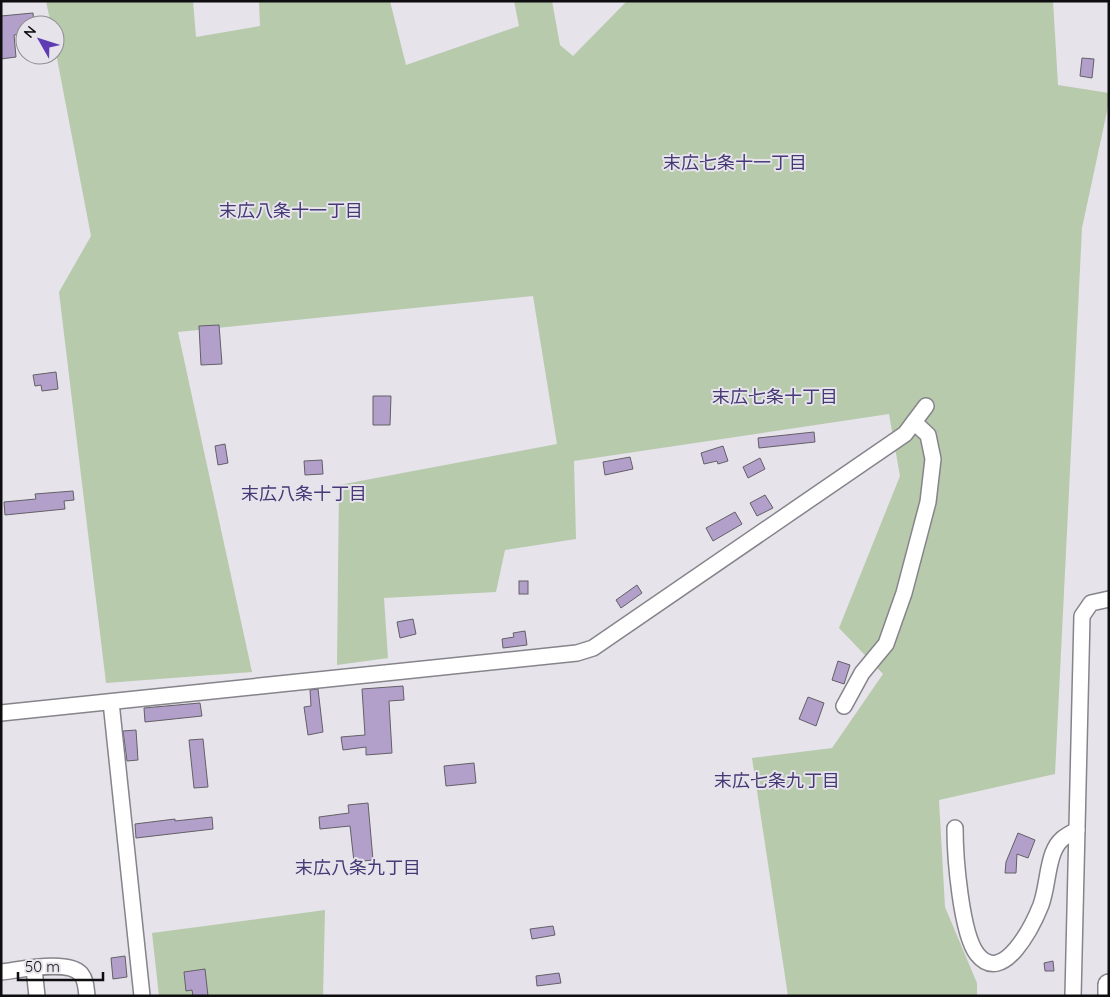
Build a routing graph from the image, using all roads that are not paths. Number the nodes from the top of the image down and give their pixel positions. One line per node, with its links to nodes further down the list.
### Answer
1 (926, 406): 2 (street)
2 (914, 422): 4 (street); 5 (street)
3 (1109, 599): 8 (street)
4 (111, 702): 6 (street); 14 (street)
5 (844, 706)
6 (1, 713)
7 (955, 828): 8 (street)
8 (1076, 830): 15 (street)
9 (34, 969): 10 (street); 12 (street); 13 (street)
10 (1, 972)
11 (1109, 986): 16 (highway)
12 (37, 996)
13 (87, 996)
14 (142, 996)
15 (1073, 996)
16 (1109, 996)

